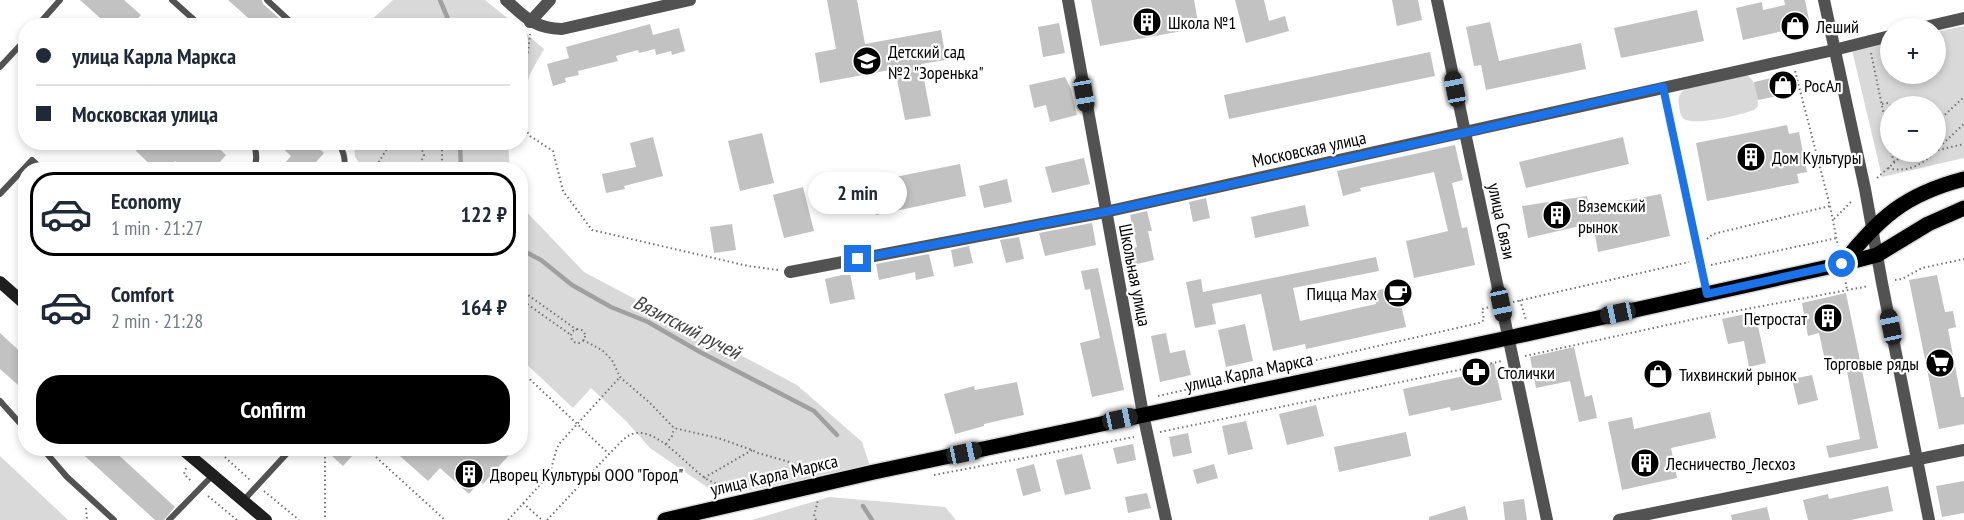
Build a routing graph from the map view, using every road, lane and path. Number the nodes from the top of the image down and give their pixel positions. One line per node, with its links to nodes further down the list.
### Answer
1 (60, 0): 10 (lane)
2 (172, 0): 11 (lane)
3 (267, 0): 12 (lane)
4 (506, 0): 13 (street)
5 (550, 0): 15 (street)
6 (690, 0): 15 (street)
7 (1068, 0): 41 (street, Школьная улица)
8 (1437, 0): 30 (street, улица Связи)
9 (1824, 0): 20 (street)
10 (44, 18)
11 (192, 18)
12 (286, 18)
13 (526, 18)
14 (1964, 18): 16 (street)
15 (530, 22): 21 (path)
16 (1946, 22)
17 (1880, 38): 18 (street, Московская улица)
18 (1869, 41): 20 (street, Московская улица); 25 (path)
19 (18, 48): 23 (lane)
20 (1834, 50): 22 (street, Московская улица); 42 (street)
21 (528, 52)
22 (1792, 59): 24 (street, Московская улица); 39 (path)
23 (0, 68)
24 (1663, 87): 30 (street, Московская улица); 45 (lane)
25 (1880, 96)
26 (1964, 97): 27 (path)
27 (1946, 114)
28 (1964, 124): 31 (path)
29 (528, 133): 48 (path)
30 (1464, 133): 41 (street, Московская улица); 54 (street, улица Связи)
31 (1946, 141)
32 (1964, 144): 33 (path)
33 (1946, 148)
34 (1924, 162): 35 (path)
35 (1888, 168)
36 (18, 175): 38 (lane)
37 (1964, 179): 42 (main road)
38 (0, 194)
39 (1830, 206): 43 (path); 45 (path)
40 (1964, 209): 44 (main road, улица Карла Маркса)
41 (1105, 212): 48 (street, Московская улица); 64 (street, Школьная улица)
42 (1872, 228): 44 (street); 47 (main road)
43 (1836, 238): 45 (path); 47 (path)
44 (1877, 255): 47 (main road, улица Карла Маркса); 50 (street)
45 (1700, 259): 51 (lane); 54 (path)
46 (1964, 259): 50 (path)
47 (1842, 264): 51 (main road, улица Карла Маркса)
48 (790, 272)
49 (0, 282): 53 (street)
50 (1882, 283): 60 (path); 78 (street)
51 (1707, 294): 58 (main road, улица Карла Маркса)
52 (528, 295): 56 (path)
53 (18, 298)
54 (1501, 304): 58 (street, улица Связи); 64 (path)
55 (528, 305): 57 (path)
56 (577, 330): 57 (path); 59 (path)
57 (571, 336): 59 (path)
58 (1508, 338): 60 (street, улица Связи); 64 (main road, улица Карла Маркса)
59 (583, 340): 62 (path)
60 (1513, 359): 68 (path); 98 (street, улица Связи)
61 (528, 377): 66 (path)
62 (620, 377): 66 (path); 67 (path)
63 (0, 401): 65 (lane)
64 (1142, 407): 68 (street, Школьная улица); 95 (main road, улица Карла Маркса)
65 (18, 420)
66 (578, 423): 72 (path); 86 (path)
67 (674, 428): 69 (path); 70 (path)
68 (1148, 434): 81 (path); 97 (street, Школьная улица)
69 (665, 445): 72 (path); 82 (path)
70 (752, 450): 79 (path); 82 (path)
71 (1964, 450): 78 (street)
72 (609, 454): 94 (path)
73 (49, 456): 87 (lane)
74 (190, 456): 80 (street)
75 (285, 456): 85 (lane)
76 (325, 456): 90 (path)
77 (375, 456): 91 (path)
78 (1917, 459): 99 (street); 100 (street)
79 (813, 475)
80 (212, 476): 85 (street); 88 (lane)
81 (925, 476)
82 (704, 478): 83 (path)
83 (763, 482)
84 (818, 497): 96 (path)
85 (243, 501): 89 (street)
86 (523, 503): 92 (path); 93 (path)
87 (114, 520)
88 (169, 520)
89 (266, 520)
90 (325, 520)
91 (445, 520)
92 (508, 520)
93 (542, 520)
94 (547, 520)
95 (665, 520)
96 (816, 520)
97 (1166, 520)
98 (1547, 520)
99 (1619, 520)
100 (1929, 520)

